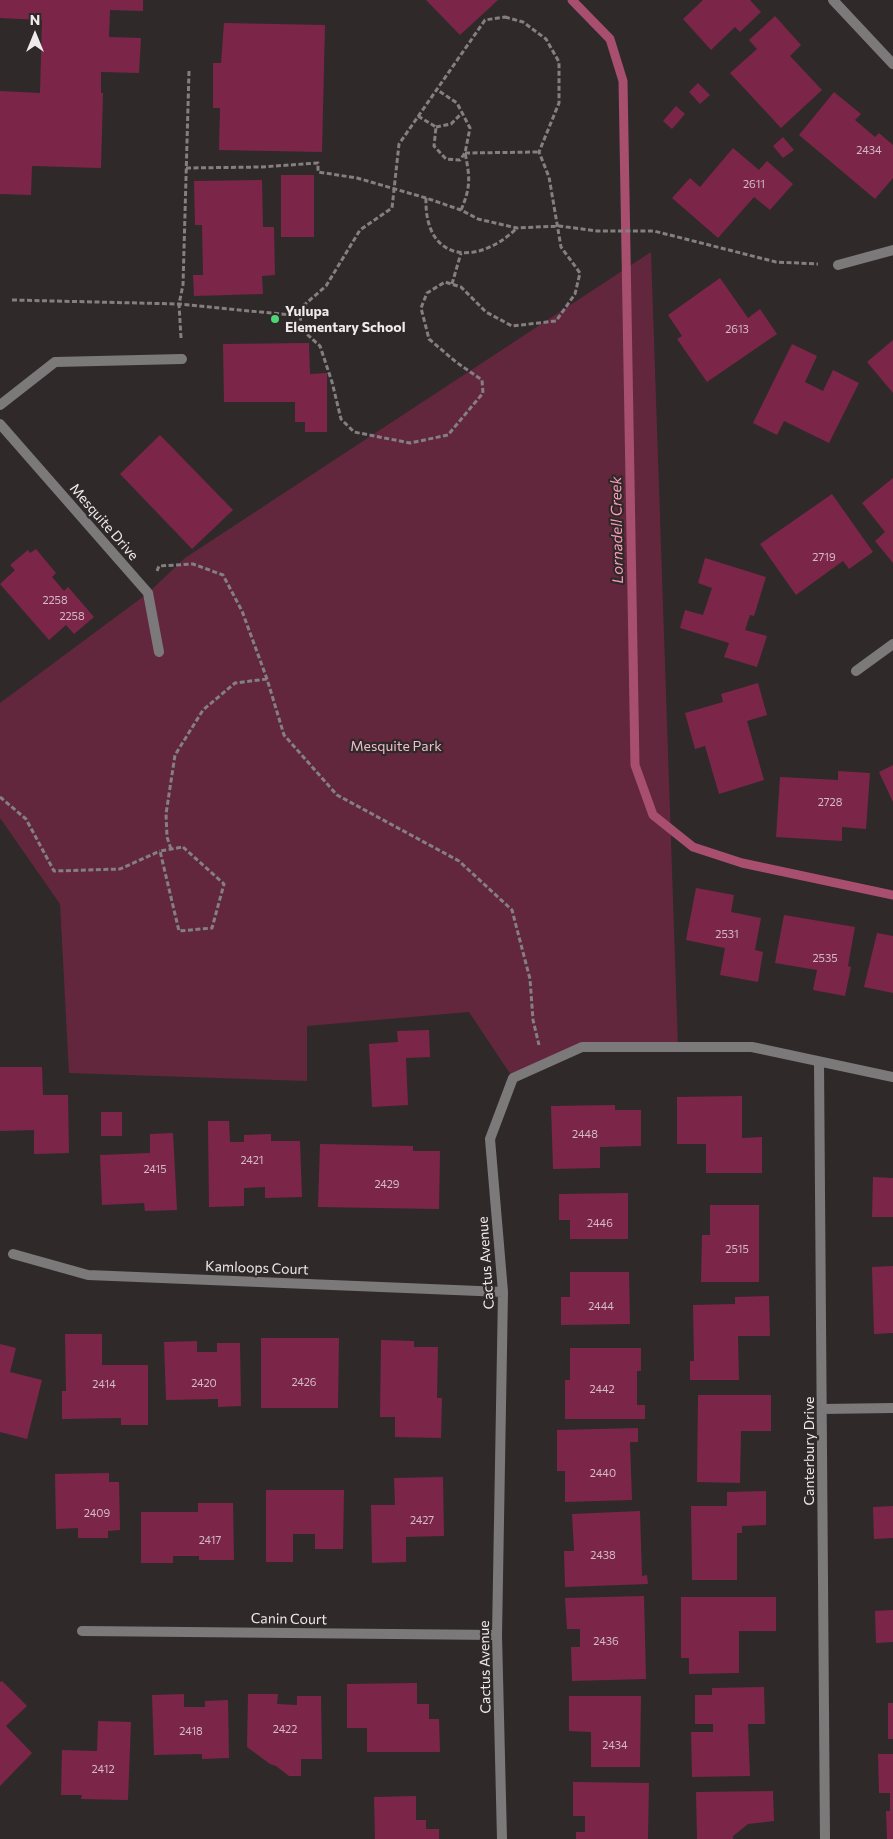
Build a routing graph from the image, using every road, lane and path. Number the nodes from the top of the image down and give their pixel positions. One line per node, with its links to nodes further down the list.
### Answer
1 (833, 0): 2 (street)
2 (893, 64)
3 (189, 71): 10 (path)
4 (436, 89): 5 (path); 6 (path); 8 (path)
5 (462, 112): 7 (path); 9 (path)
6 (418, 116): 7 (path); 11 (path)
7 (436, 127): 9 (path)
8 (539, 152): 9 (path); 14 (path)
9 (465, 153): 13 (path)
10 (186, 168): 11 (path); 21 (path)
11 (394, 189): 12 (path); 22 (path)
12 (426, 198): 13 (path); 17 (path)
13 (461, 210): 15 (path)
14 (559, 226): 15 (path); 18 (path); 19 (path)
15 (517, 228): 17 (path)
16 (893, 250): 18 (street)
17 (461, 253): 19 (path)
18 (838, 265)
19 (452, 284): 22 (path)
20 (12, 300): 21 (path)
21 (179, 304): 22 (path); 23 (path)
22 (301, 316)
23 (182, 359): 24 (street)
24 (0, 405)
25 (0, 424): 26 (street, Mesquite Drive)
26 (148, 593): 28 (street); 30 (path)
27 (893, 644): 29 (street)
28 (159, 652)
29 (856, 671)
30 (267, 679): 32 (path); 35 (path)
31 (0, 797): 33 (path)
32 (171, 850): 33 (path); 33 (path)
33 (160, 852)
34 (819, 1062): 35 (street, Cactus Avenue); 36 (street, Cactus Avenue); 40 (street, Canterbury Drive)
35 (543, 1065): 38 (street, Cactus Avenue)
36 (893, 1077)
37 (13, 1254): 38 (street, Kamloops Court)
38 (503, 1292): 42 (street, Cactus Avenue)
39 (893, 1408): 40 (street)
40 (822, 1409): 44 (street, Canterbury Drive)
41 (82, 1631): 42 (street, Canin Court)
42 (497, 1635): 43 (street, Cactus Avenue)
43 (502, 1839)
44 (825, 1839)

